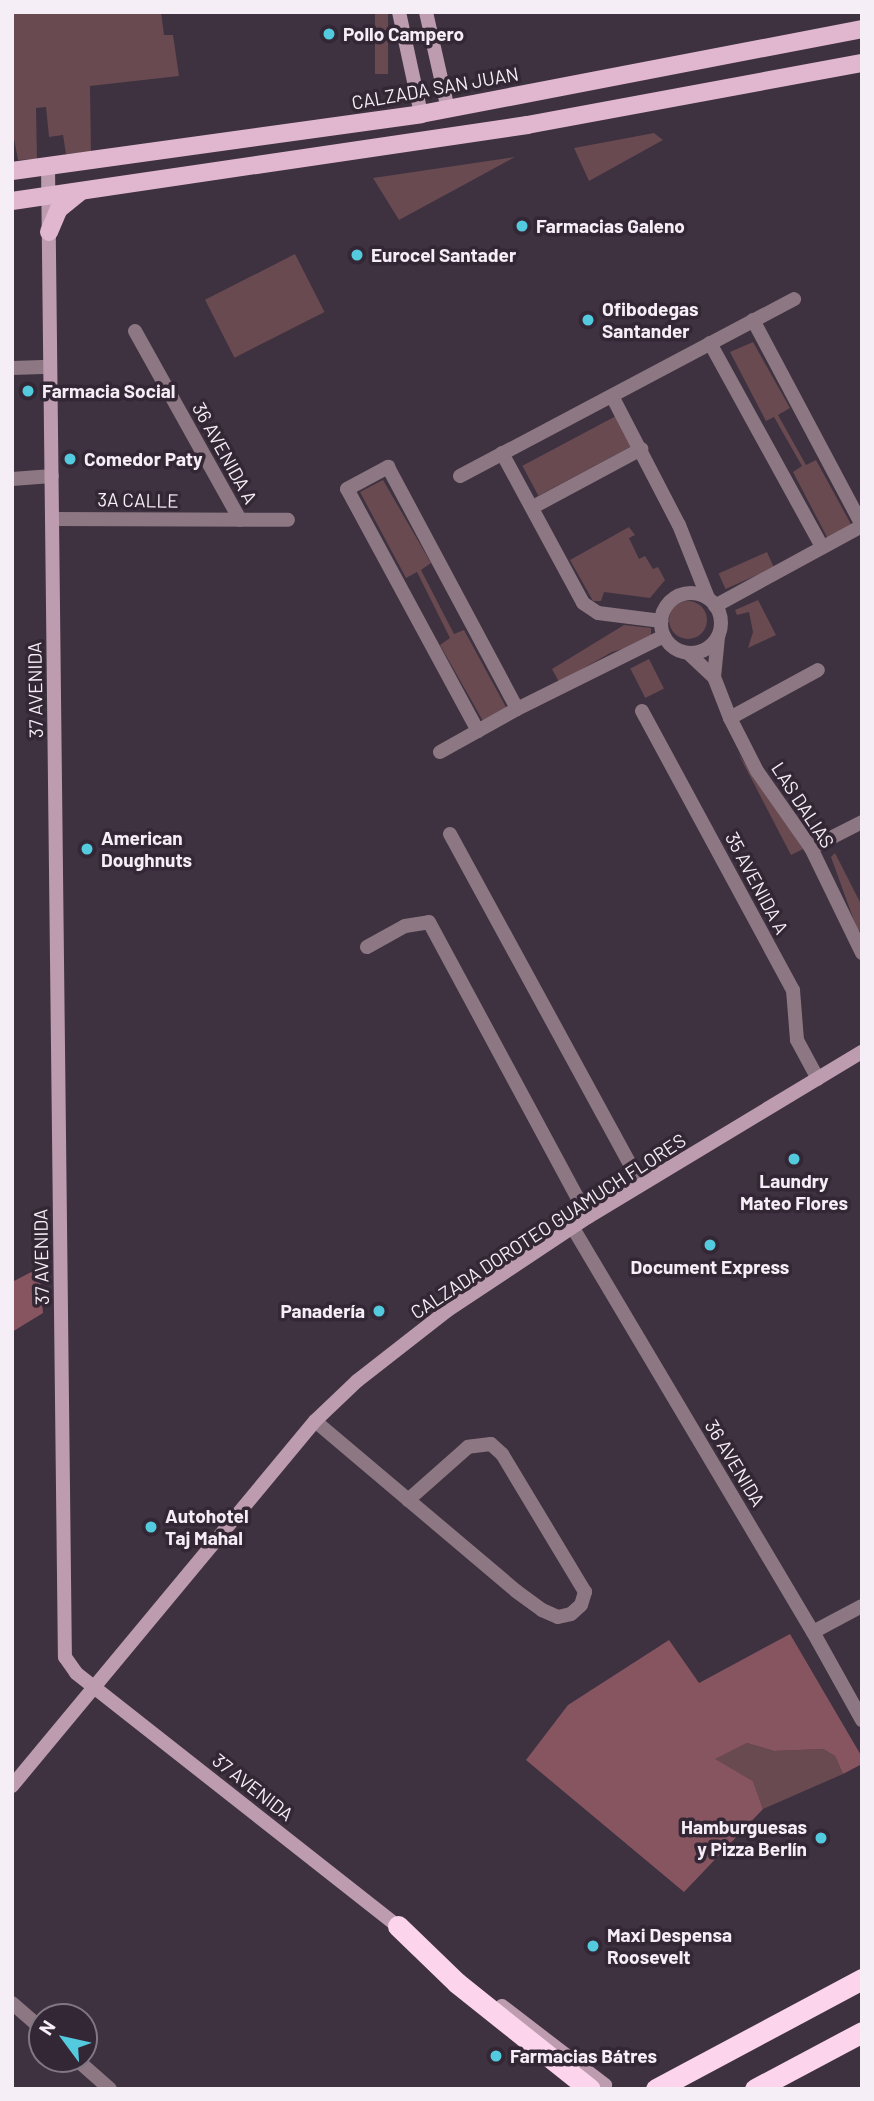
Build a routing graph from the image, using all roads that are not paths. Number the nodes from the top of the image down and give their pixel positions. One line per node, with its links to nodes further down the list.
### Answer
1 (400, 12): 6 (street)
2 (426, 12): 5 (street)
3 (862, 29): 5 (main road, CALZADA SAN JUAN)
4 (862, 63): 9 (main road)
5 (448, 110): 6 (main road, CALZADA SAN JUAN)
6 (421, 114): 7 (main road, CALZADA SAN JUAN)
7 (48, 166): 8 (main road, CALZADA SAN JUAN); 10 (street, 37 AVENIDA)
8 (12, 171)
9 (86, 189): 10 (main road); 12 (main road)
10 (48, 196): 11 (main road); 12 (street, 37 AVENIDA)
11 (12, 201)
12 (49, 232): 17 (street, 37 AVENIDA)
13 (794, 299): 14 (street)
14 (754, 320): 16 (street); 29 (street)
15 (135, 331): 27 (street, 36 AVENIDA A)
16 (710, 343): 19 (street); 30 (street)
17 (50, 367): 18 (street); 23 (street, 37 AVENIDA)
18 (12, 368)
19 (612, 396): 20 (street); 21 (street)
20 (641, 449): 25 (street); 31 (street)
21 (502, 453): 22 (street); 25 (street)
22 (460, 475)
23 (52, 476): 24 (street); 26 (street, 37 AVENIDA)
24 (12, 479)
25 (533, 507): 32 (street)
26 (52, 519): 27 (street, 3A CALLE); 57 (street, 37 AVENIDA)
27 (240, 520): 28 (street, 3A CALLE)
28 (288, 520)
29 (862, 526): 30 (street)
30 (822, 547): 31 (street)
31 (712, 602): 32 (street); 33 (street)
32 (661, 621): 34 (street)
33 (719, 635): 35 (street); 37 (street, LAS DALIAS)
34 (664, 636): 35 (street); 38 (street)
35 (688, 653): 37 (street, LAS DALIAS)
36 (818, 670): 40 (street)
37 (714, 677): 40 (street, LAS DALIAS)
38 (517, 709): 41 (street); 41 (street)
39 (642, 710): 49 (street, 35 AVENIDA A)
40 (730, 718): 45 (street, LAS DALIAS)
41 (478, 731): 42 (street)
42 (440, 752)
43 (862, 822): 45 (street)
44 (450, 834): 50 (street)
45 (811, 848): 47 (street, LAS DALIAS)
46 (367, 947): 51 (street)
47 (861, 951)
48 (862, 1052): 49 (street, CALZADA DOROTEO GUAMUCH FLORES)
49 (818, 1079): 50 (street, CALZADA DOROTEO GUAMUCH FLORES)
50 (641, 1184): 51 (street, CALZADA DOROTEO GUAMUCH FLORES)
51 (588, 1217): 52 (street, CALZADA DOROTEO GUAMUCH FLORES)
52 (573, 1228): 53 (street, CALZADA DOROTEO GUAMUCH FLORES); 56 (street, 36 AVENIDA)
53 (315, 1421): 54 (street); 57 (street, CALZADA DOROTEO GUAMUCH FLORES)
54 (408, 1500): 54 (street)
55 (862, 1606): 56 (street)
56 (813, 1632): 58 (street, 36 AVENIDA)
57 (95, 1686): 59 (street, CALZADA DOROTEO GUAMUCH FLORES); 60 (street, 37 AVENIDA)
58 (862, 1720)
59 (12, 1786)
60 (398, 1926): 66 (highway)
61 (862, 1979): 68 (highway)
62 (12, 2003): 63 (street)
63 (28, 2017)
64 (862, 2032): 69 (highway)
65 (92, 2073): 67 (street)
66 (597, 2087)
67 (110, 2089)
68 (656, 2089)
69 (755, 2089)

